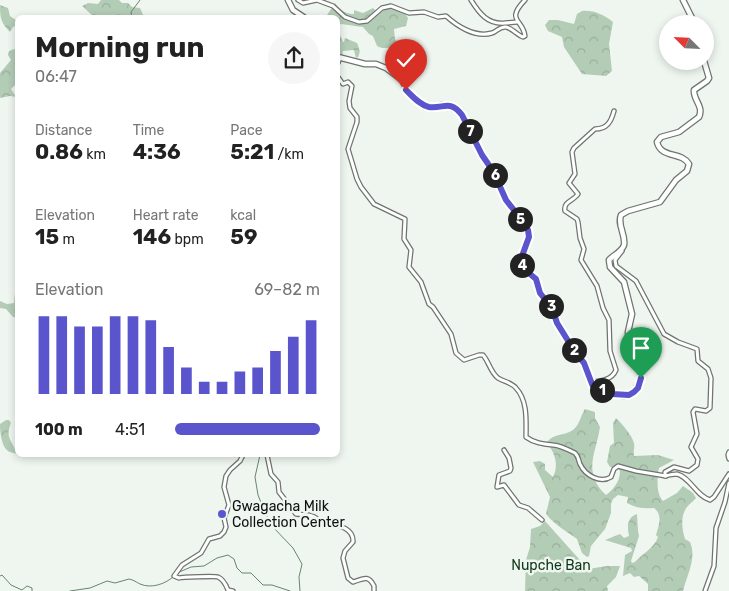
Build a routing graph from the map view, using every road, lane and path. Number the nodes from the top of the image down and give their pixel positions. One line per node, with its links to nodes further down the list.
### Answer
1 (288, 0): 6 (main road)
2 (298, 0): 8 (street)
3 (471, 0): 8 (street)
4 (525, 0): 8 (street)
5 (683, 0): 7 (main road)
6 (300, 15)
7 (690, 15)
8 (517, 22)
9 (340, 60): 14 (main road)
10 (707, 70): 13 (main road)
11 (340, 80): 21 (street)
12 (614, 111): 14 (street)
13 (622, 248): 14 (main road); 21 (street)
14 (591, 382)
15 (504, 450): 23 (street)
16 (729, 452): 19 (street)
17 (242, 457): 24 (street)
18 (267, 457): 25 (street)
19 (729, 458)
20 (729, 474): 21 (street)
21 (666, 476)
22 (729, 483): 26 (street)
23 (542, 520)
24 (233, 591)
25 (374, 591)
26 (705, 591)

